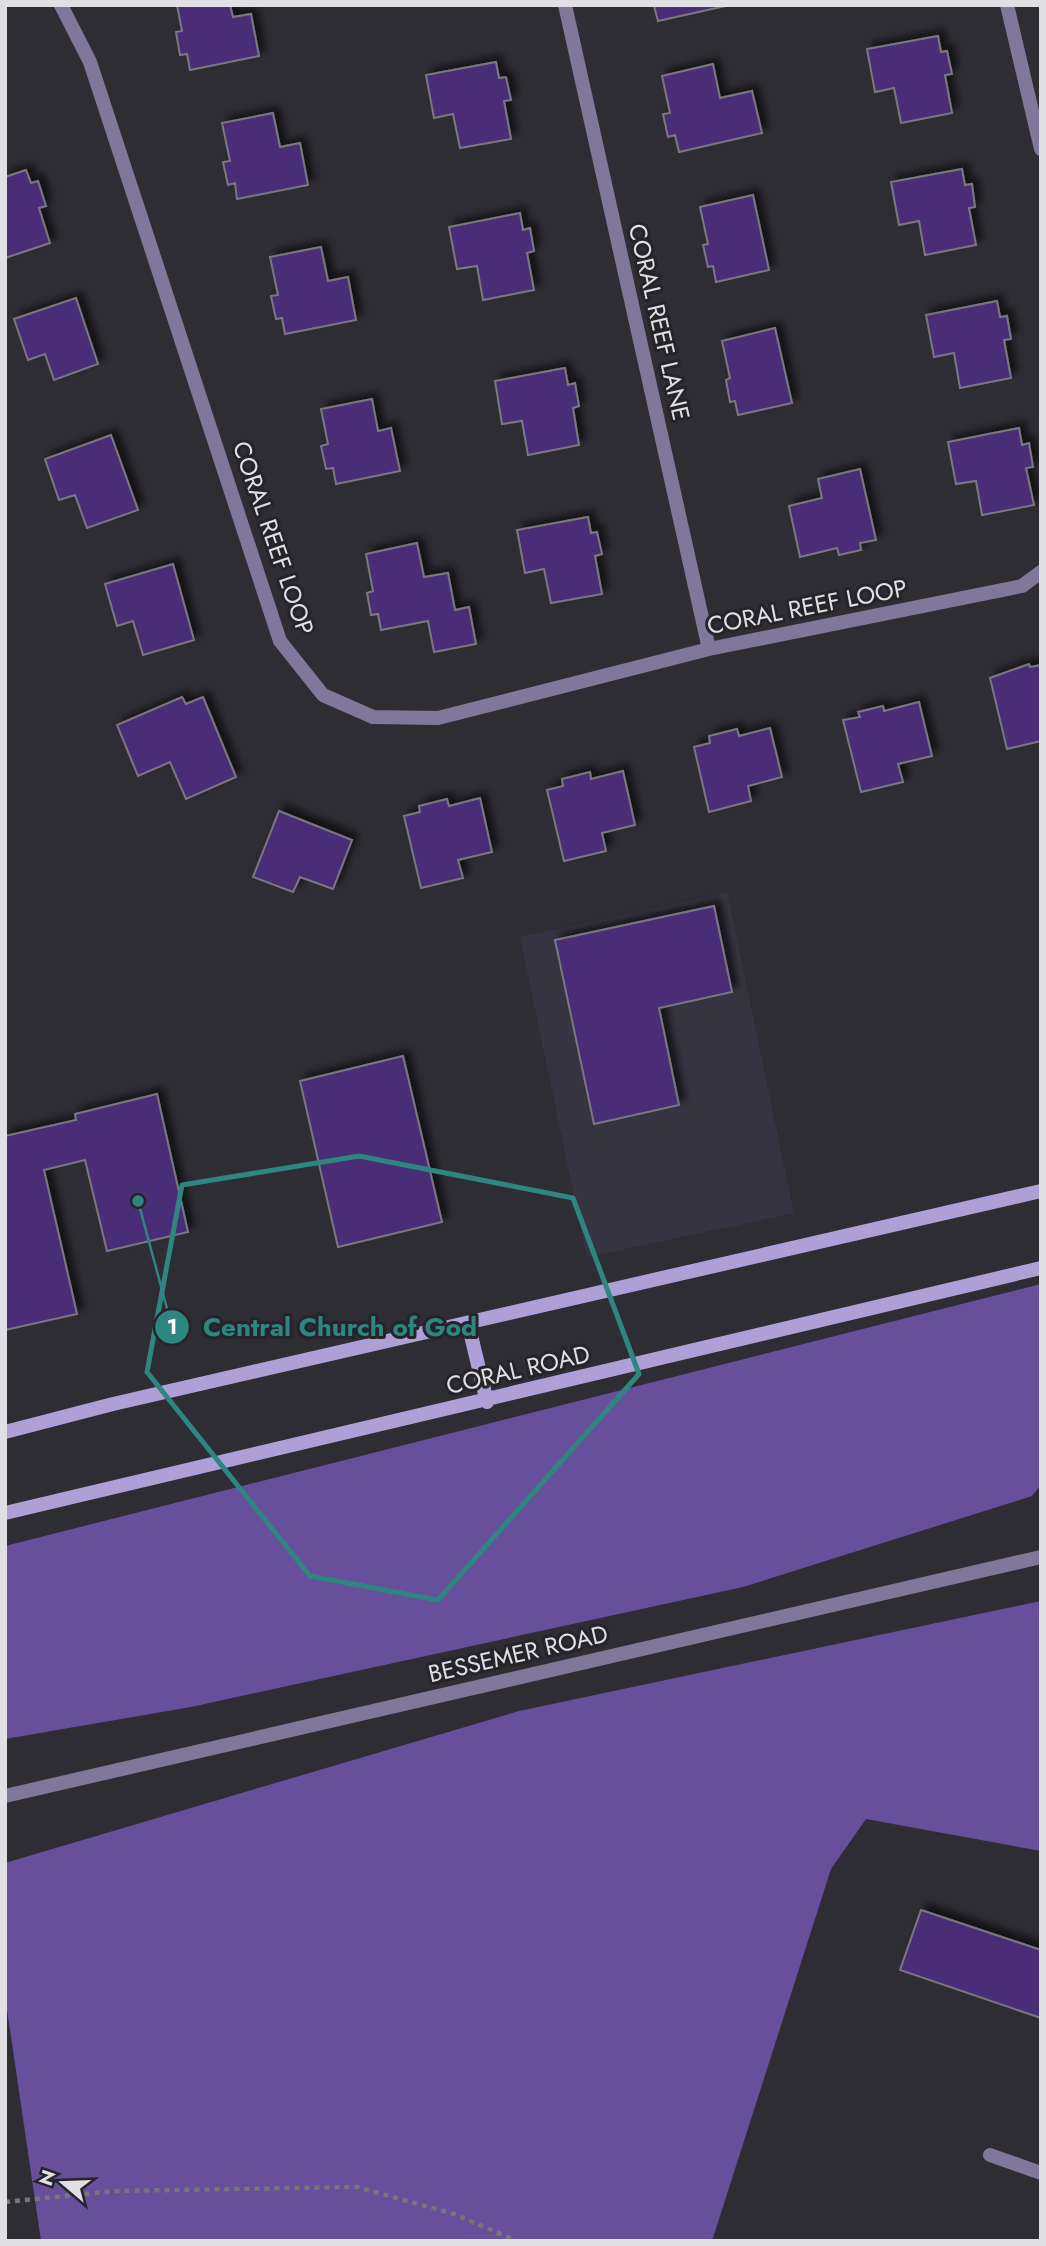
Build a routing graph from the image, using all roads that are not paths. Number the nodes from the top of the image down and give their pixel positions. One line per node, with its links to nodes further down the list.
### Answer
1 (61, 5): 6 (street, CORAL REEF LOOP)
2 (565, 5): 6 (street, CORAL REEF LANE)
3 (1007, 5): 4 (street)
4 (1041, 149)
5 (1041, 572): 6 (street, CORAL REEF LOOP)
6 (709, 649)
7 (1041, 1191): 9 (main road)
8 (1041, 1268): 10 (main road, CORAL ROAD)
9 (468, 1323): 10 (main road); 11 (main road)
10 (487, 1402): 12 (main road, CORAL ROAD)
11 (5, 1432)
12 (5, 1513)
13 (1041, 1557): 14 (street, BESSEMER ROAD)
14 (5, 1796)
15 (990, 2155): 16 (street)
16 (1041, 2173)

